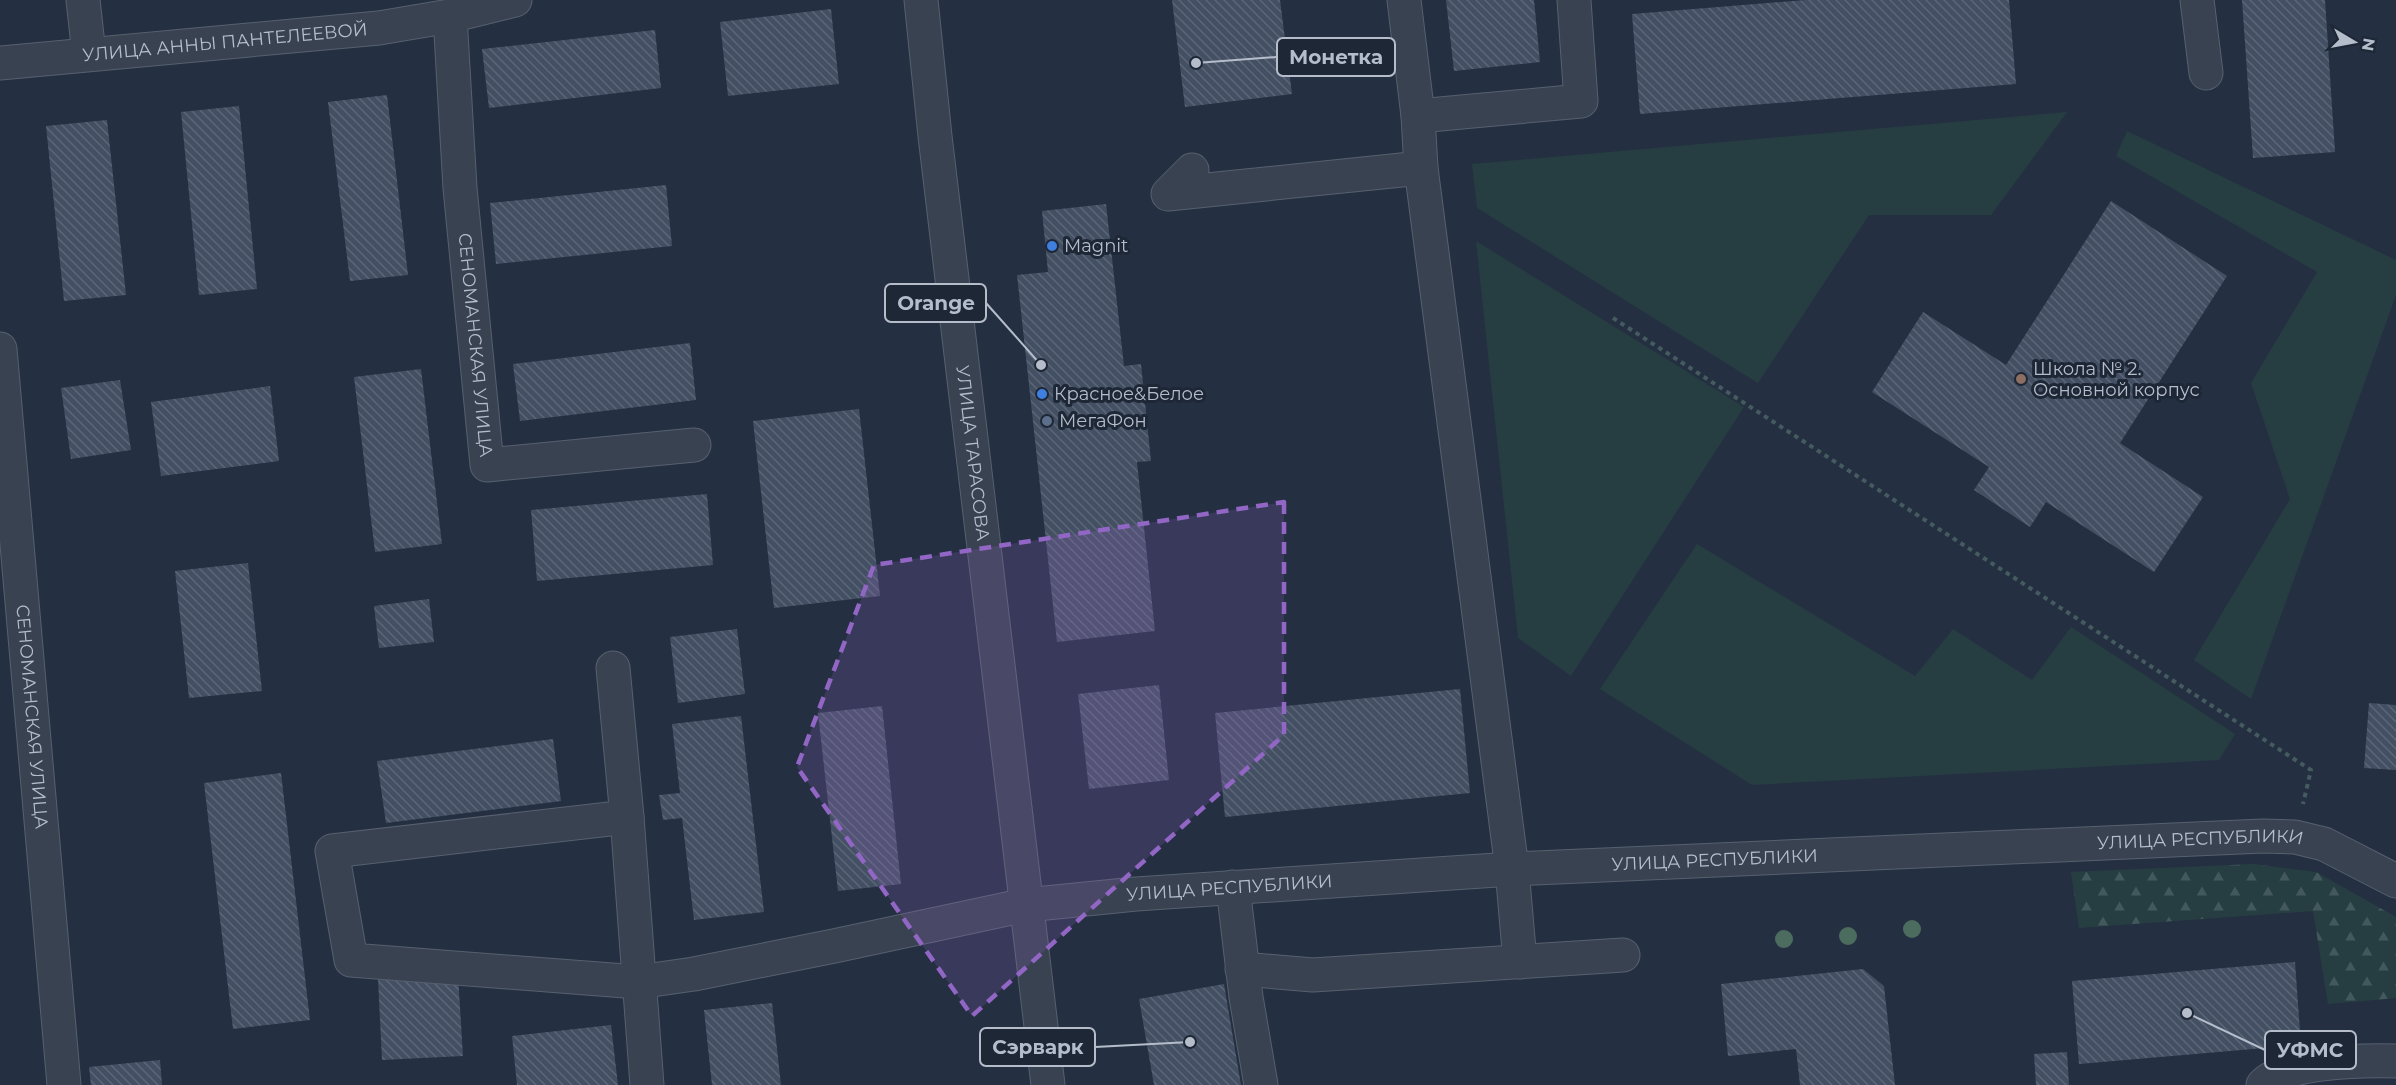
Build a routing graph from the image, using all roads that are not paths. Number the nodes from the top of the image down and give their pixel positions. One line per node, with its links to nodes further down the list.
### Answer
1 (83, 0): 8 (street)
2 (515, 0): 7 (street, УЛИЦА АННЫ ПАНТЕЛЕЕВОЙ)
3 (921, 0): 21 (street, УЛИЦА ТАРАСОВА)
4 (1404, 0): 11 (street)
5 (1574, 0): 11 (street)
6 (2197, 0): 10 (street)
7 (438, 8): 8 (street, УЛИЦА АННЫ ПАНТЕЛЕЕВОЙ); 15 (street, СЕНОМАНСКАЯ УЛИЦА)
8 (89, 54): 9 (street, УЛИЦА АННЫ ПАНТЕЛЕЕВОЙ)
9 (0, 63)
10 (2206, 72)
11 (1418, 116): 12 (street)
12 (1421, 168): 13 (street); 18 (street)
13 (1192, 170)
14 (0, 349): 27 (street, СЕНОМАНСКАЯ УЛИЦА)
15 (694, 445)
16 (613, 668): 17 (street)
17 (627, 818): 25 (street); 25 (street, УЛИЦА РЕСПУБЛИКИ)
18 (1512, 869): 19 (street, УЛИЦА РЕСПУБЛИКИ); 20 (street, УЛИЦА РЕСПУБЛИКИ); 23 (street)
19 (2396, 881)
20 (1233, 887): 21 (street, УЛИЦА РЕСПУБЛИКИ); 24 (street)
21 (1026, 905): 25 (street, УЛИЦА РЕСПУБЛИКИ); 29 (street, УЛИЦА ТАРАСОВА)
22 (1623, 955): 23 (street)
23 (1520, 962): 24 (street)
24 (1242, 969): 30 (street)
25 (638, 982): 28 (street)
26 (2396, 1061): 31 (street)
27 (64, 1085)
28 (647, 1085)
29 (1048, 1085)
30 (1261, 1085)
31 (2263, 1085)

